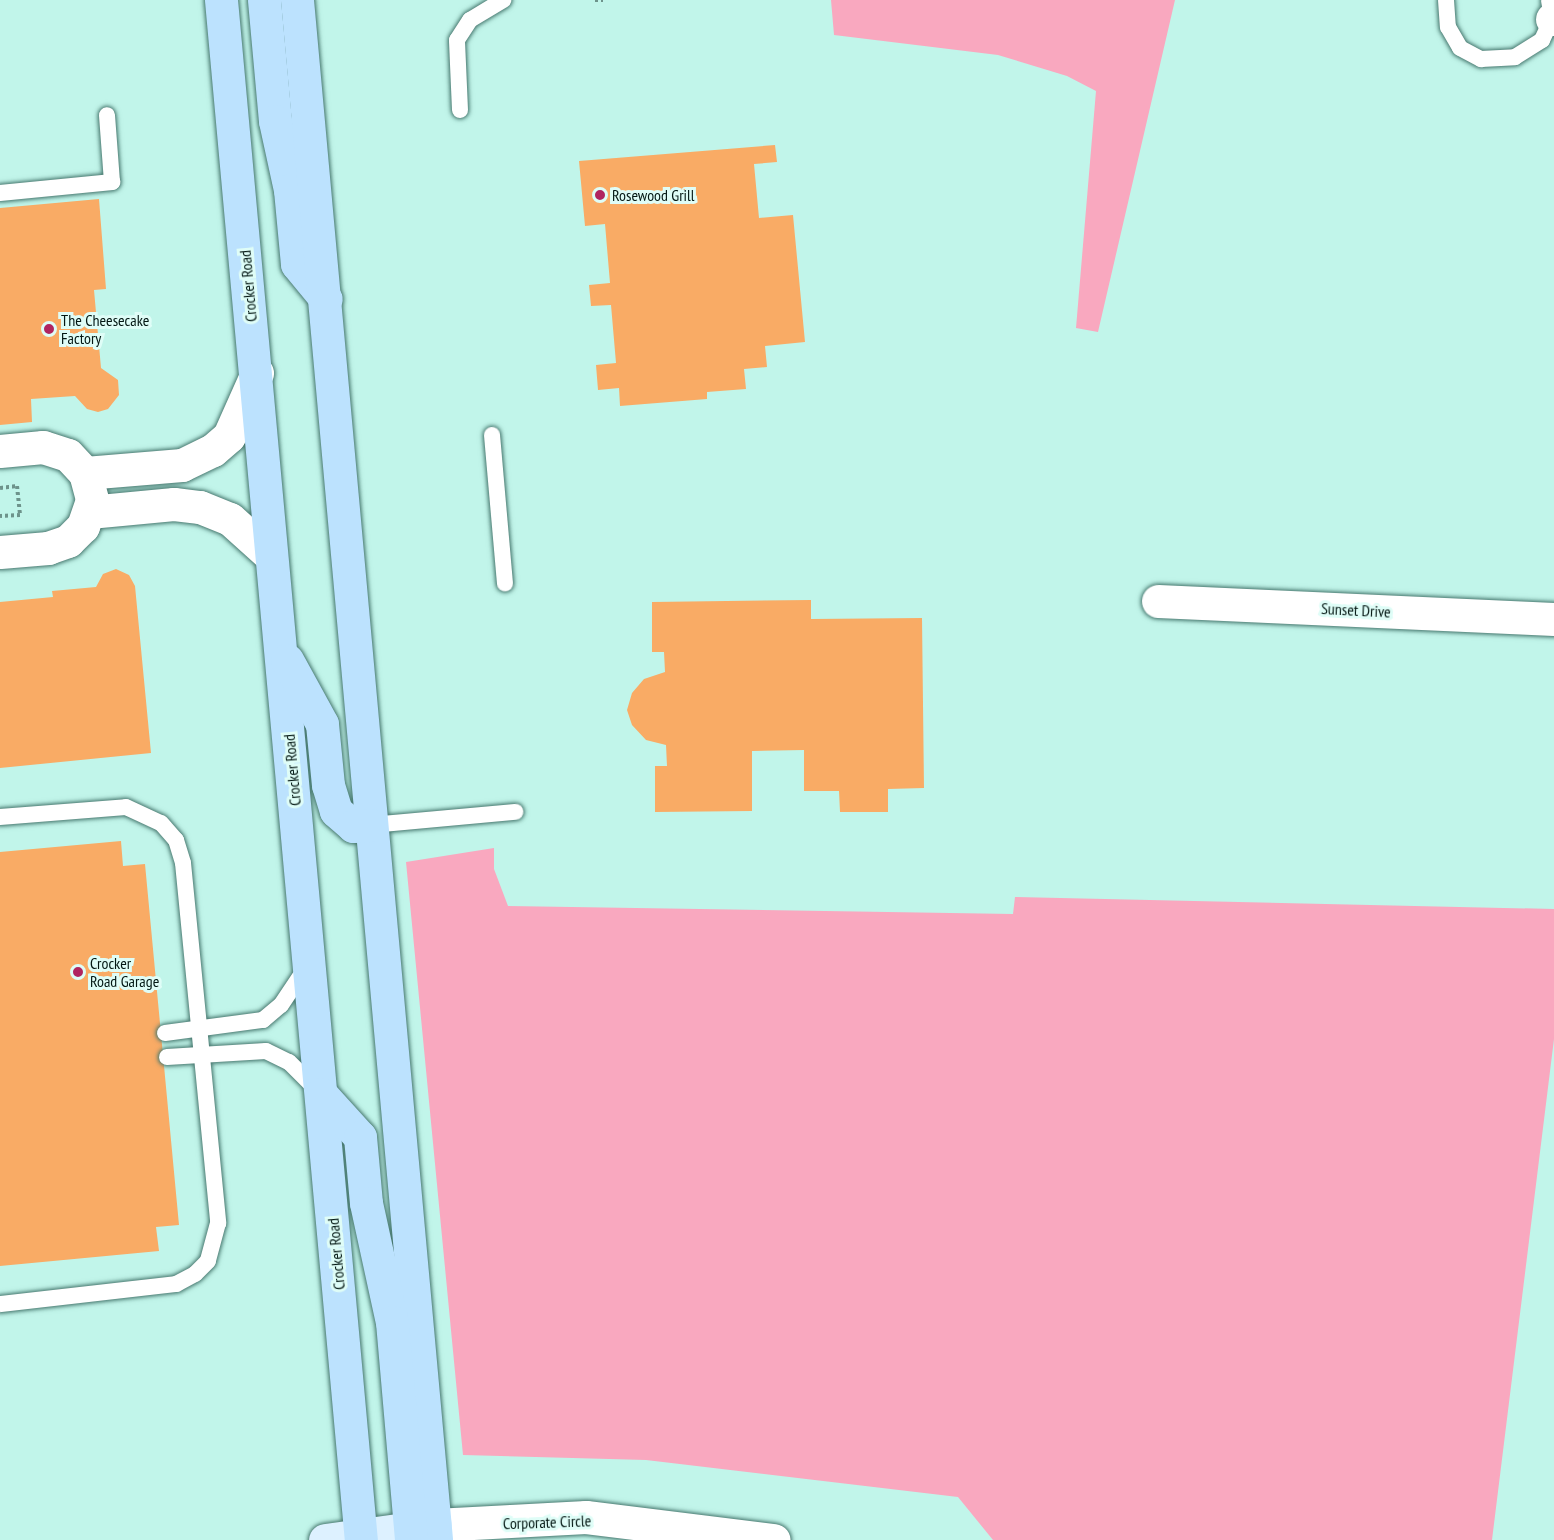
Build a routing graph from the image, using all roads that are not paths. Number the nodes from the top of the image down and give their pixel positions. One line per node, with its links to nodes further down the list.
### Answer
1 (221, 0): 11 (main road, Crocker Road)
2 (264, 0): 10 (main road)
3 (297, 0): 10 (main road)
4 (503, 0): 7 (lane)
5 (1446, 0): 6 (lane)
6 (1551, 12)
7 (460, 110)
8 (107, 115): 9 (lane)
9 (0, 193)
10 (326, 299): 24 (main road)
11 (256, 373): 14 (street); 17 (main road, Crocker Road)
12 (492, 435): 18 (lane)
13 (0, 451): 14 (street)
14 (85, 473): 15 (street)
15 (89, 512): 16 (street); 17 (street)
16 (0, 552)
17 (271, 556): 21 (main road, Crocker Road)
18 (505, 583)
19 (1158, 601): 20 (street, Sunset Drive)
20 (1554, 619)
21 (280, 647): 24 (main road); 25 (main road, Crocker Road)
22 (514, 812): 24 (lane)
23 (0, 817): 26 (lane)
24 (371, 825): 32 (main road)
25 (309, 963): 26 (lane); 30 (main road, Crocker Road)
26 (199, 1030): 27 (lane); 28 (lane)
27 (165, 1033)
28 (201, 1054): 29 (lane); 30 (lane); 31 (lane)
29 (167, 1057)
30 (321, 1094): 32 (main road); 34 (main road, Crocker Road)
31 (0, 1304)
32 (423, 1533): 33 (street, Corporate Circle); 34 (street)
33 (644, 1534): 36 (street, Corporate Circle)
34 (361, 1538): 35 (street)
35 (325, 1540)
36 (774, 1540)

